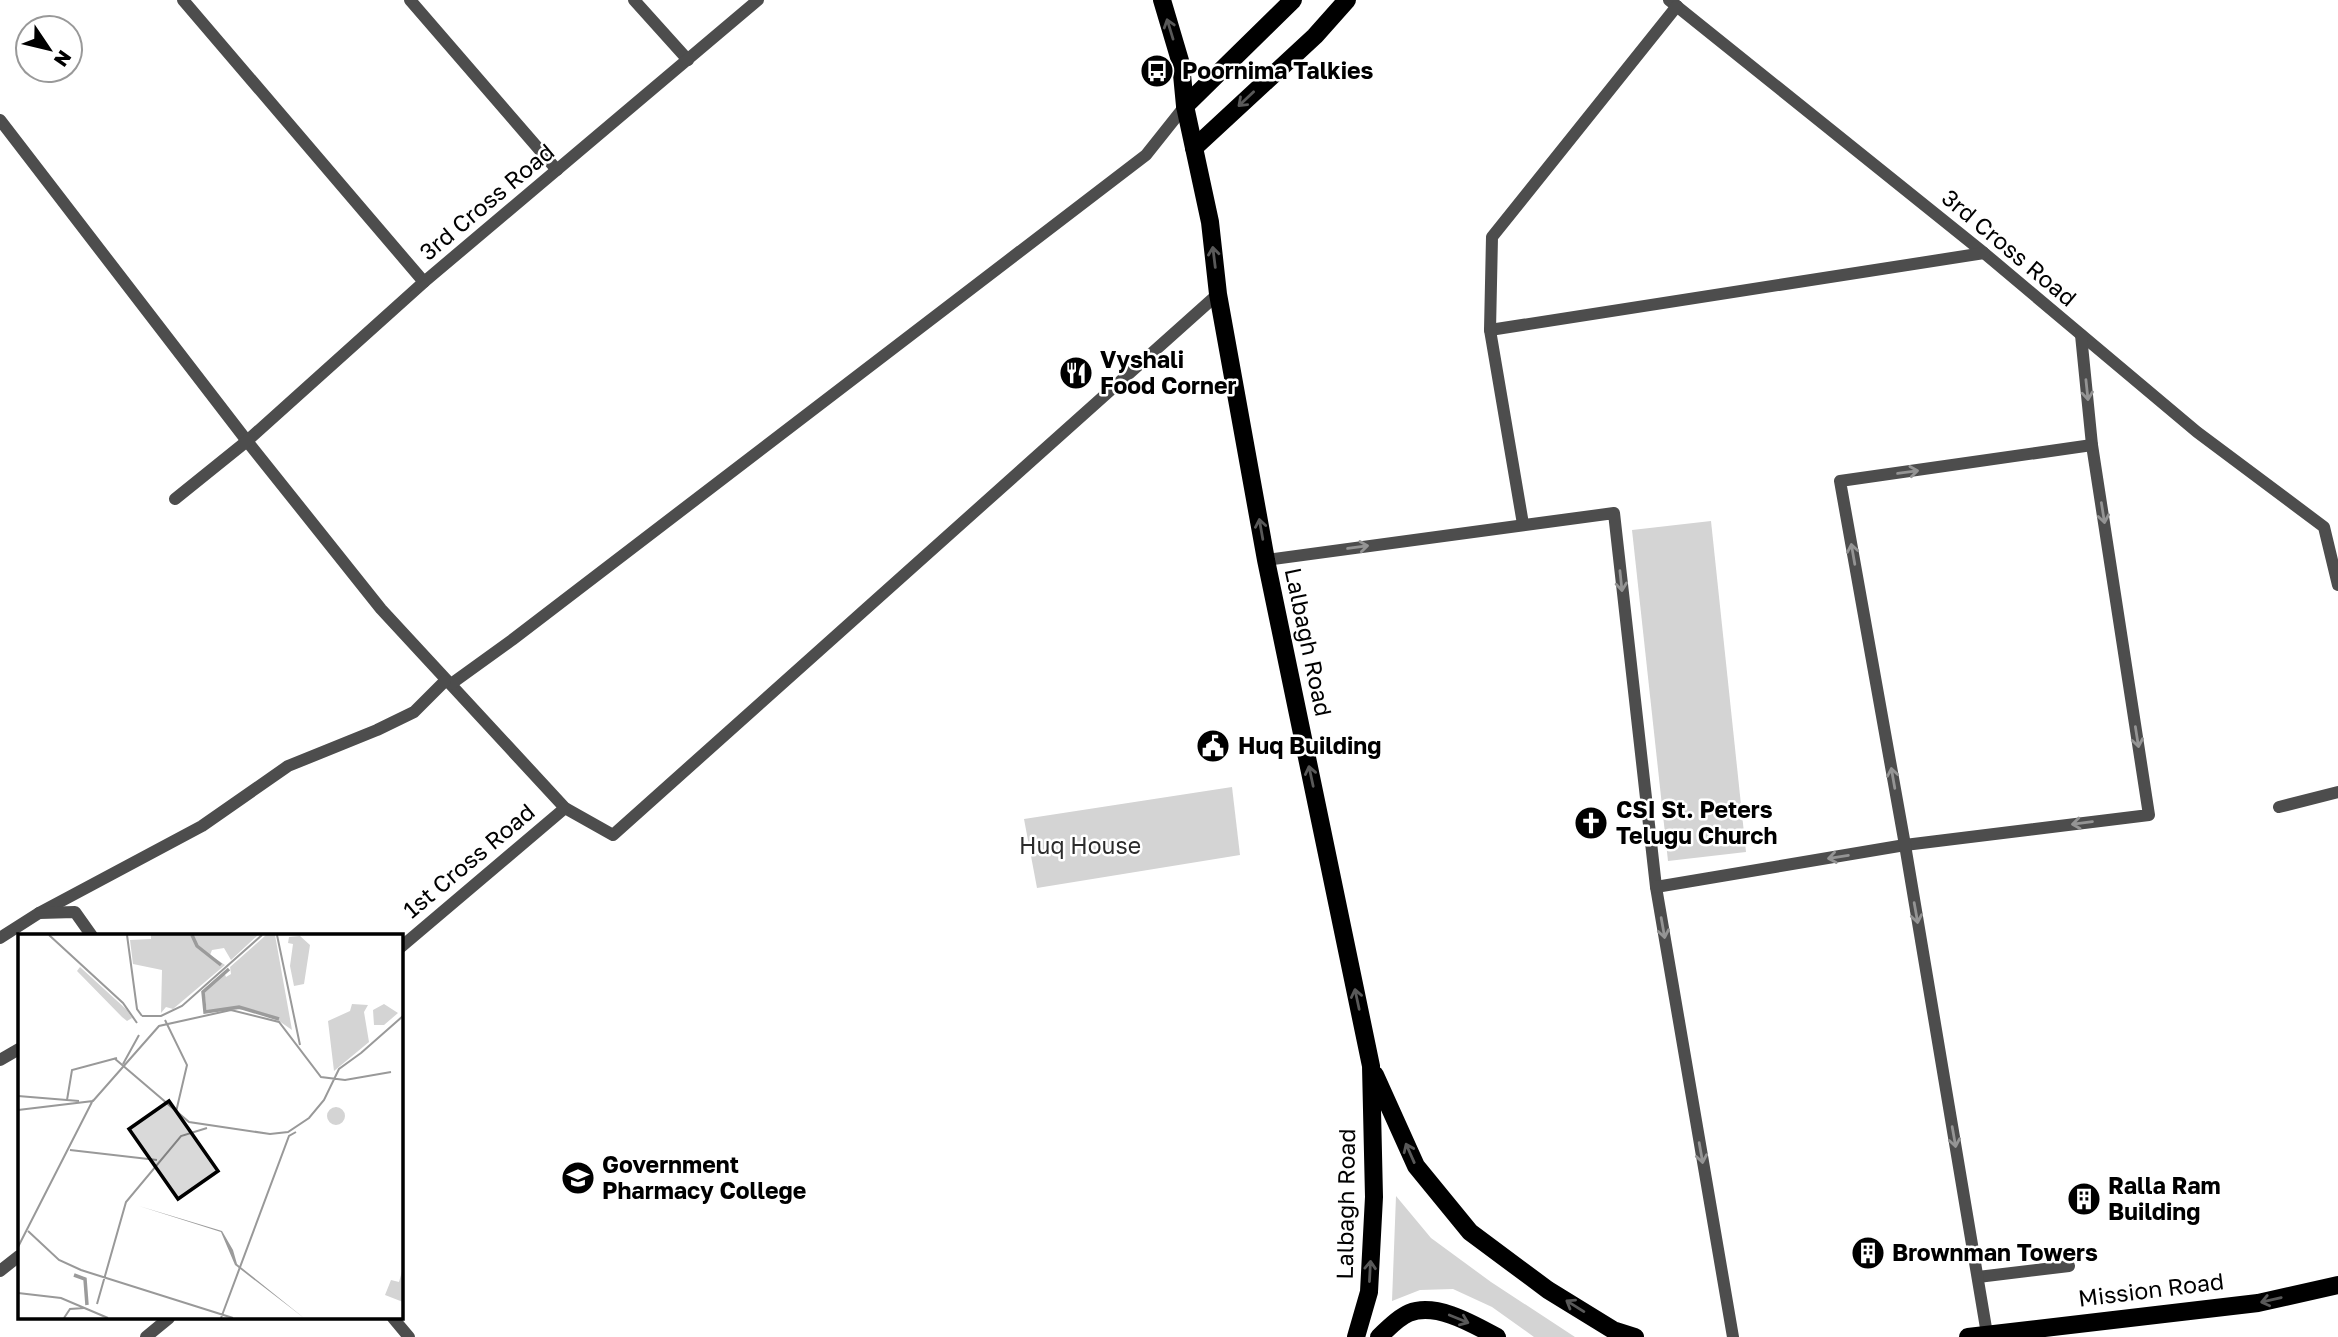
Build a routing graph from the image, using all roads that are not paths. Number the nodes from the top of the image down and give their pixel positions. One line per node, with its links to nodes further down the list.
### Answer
1 (183, 0): 15 (street)
2 (410, 0): 13 (street)
3 (634, 0): 9 (street)
4 (758, 0): 9 (street, 3rd Cross Road)
5 (1162, 0): 10 (main road, Lalbagh Road, one-way to 5)
6 (1293, 0): 10 (main road)
7 (1347, 0): 12 (main road, one-way to 12)
8 (1673, 3): 14 (street, 3rd Cross Road); 17 (street)
9 (688, 60): 13 (street, 3rd Cross Road)
10 (1185, 106): 12 (main road, Lalbagh Road); 25 (street)
11 (0, 120): 19 (street)
12 (1194, 148): 16 (main road, Lalbagh Road, one-way to 12)
13 (557, 170): 15 (street, 3rd Cross Road)
14 (1984, 253): 17 (street); 18 (street, 3rd Cross Road)
15 (424, 282): 19 (street, 3rd Cross Road)
16 (1218, 294): 23 (main road, Lalbagh Road, one-way to 16); 28 (street)
17 (1490, 330): 22 (street)
18 (2081, 335): 20 (street, one-way to 20); 24 (street, 3rd Cross Road)
19 (247, 441): 21 (street, 3rd Cross Road); 25 (street)
20 (2092, 445): 29 (street, one-way to 29); 29 (street, one-way to 20)
21 (175, 499)
22 (1523, 524): 23 (street, one-way to 22); 30 (street, one-way to 30)
23 (1266, 560): 37 (main road, Lalbagh Road, one-way to 23)
24 (2338, 586)
25 (448, 682): 28 (street); 31 (street)
26 (2338, 792): 27 (street)
27 (2279, 807)
28 (565, 808): 34 (street, 1st Cross Road)
29 (1905, 845): 30 (street, one-way to 30); 41 (street, one-way to 41)
30 (1656, 887): 52 (street, one-way to 52)
31 (40, 913): 32 (street); 33 (street)
32 (91, 934)
33 (0, 938)
34 (402, 946)
35 (18, 1050): 36 (street)
36 (0, 1060)
37 (1371, 1066): 48 (main road, Lalbagh Road, one-way to 37); 51 (main road, one-way to 37)
38 (18, 1257): 40 (street)
39 (2069, 1266): 41 (street)
40 (0, 1270)
41 (1978, 1277): 45 (street)
42 (2338, 1285): 45 (main road, Mission Road, one-way to 45)
43 (167, 1320): 46 (street)
44 (395, 1320): 47 (street)
45 (1988, 1336): 53 (main road, Mission Road)
46 (146, 1337)
47 (409, 1337)
48 (1356, 1337)
49 (1379, 1337): 50 (main road, one-way to 50)
50 (1497, 1337)
51 (1635, 1337)
52 (1732, 1337)
53 (1969, 1337)

